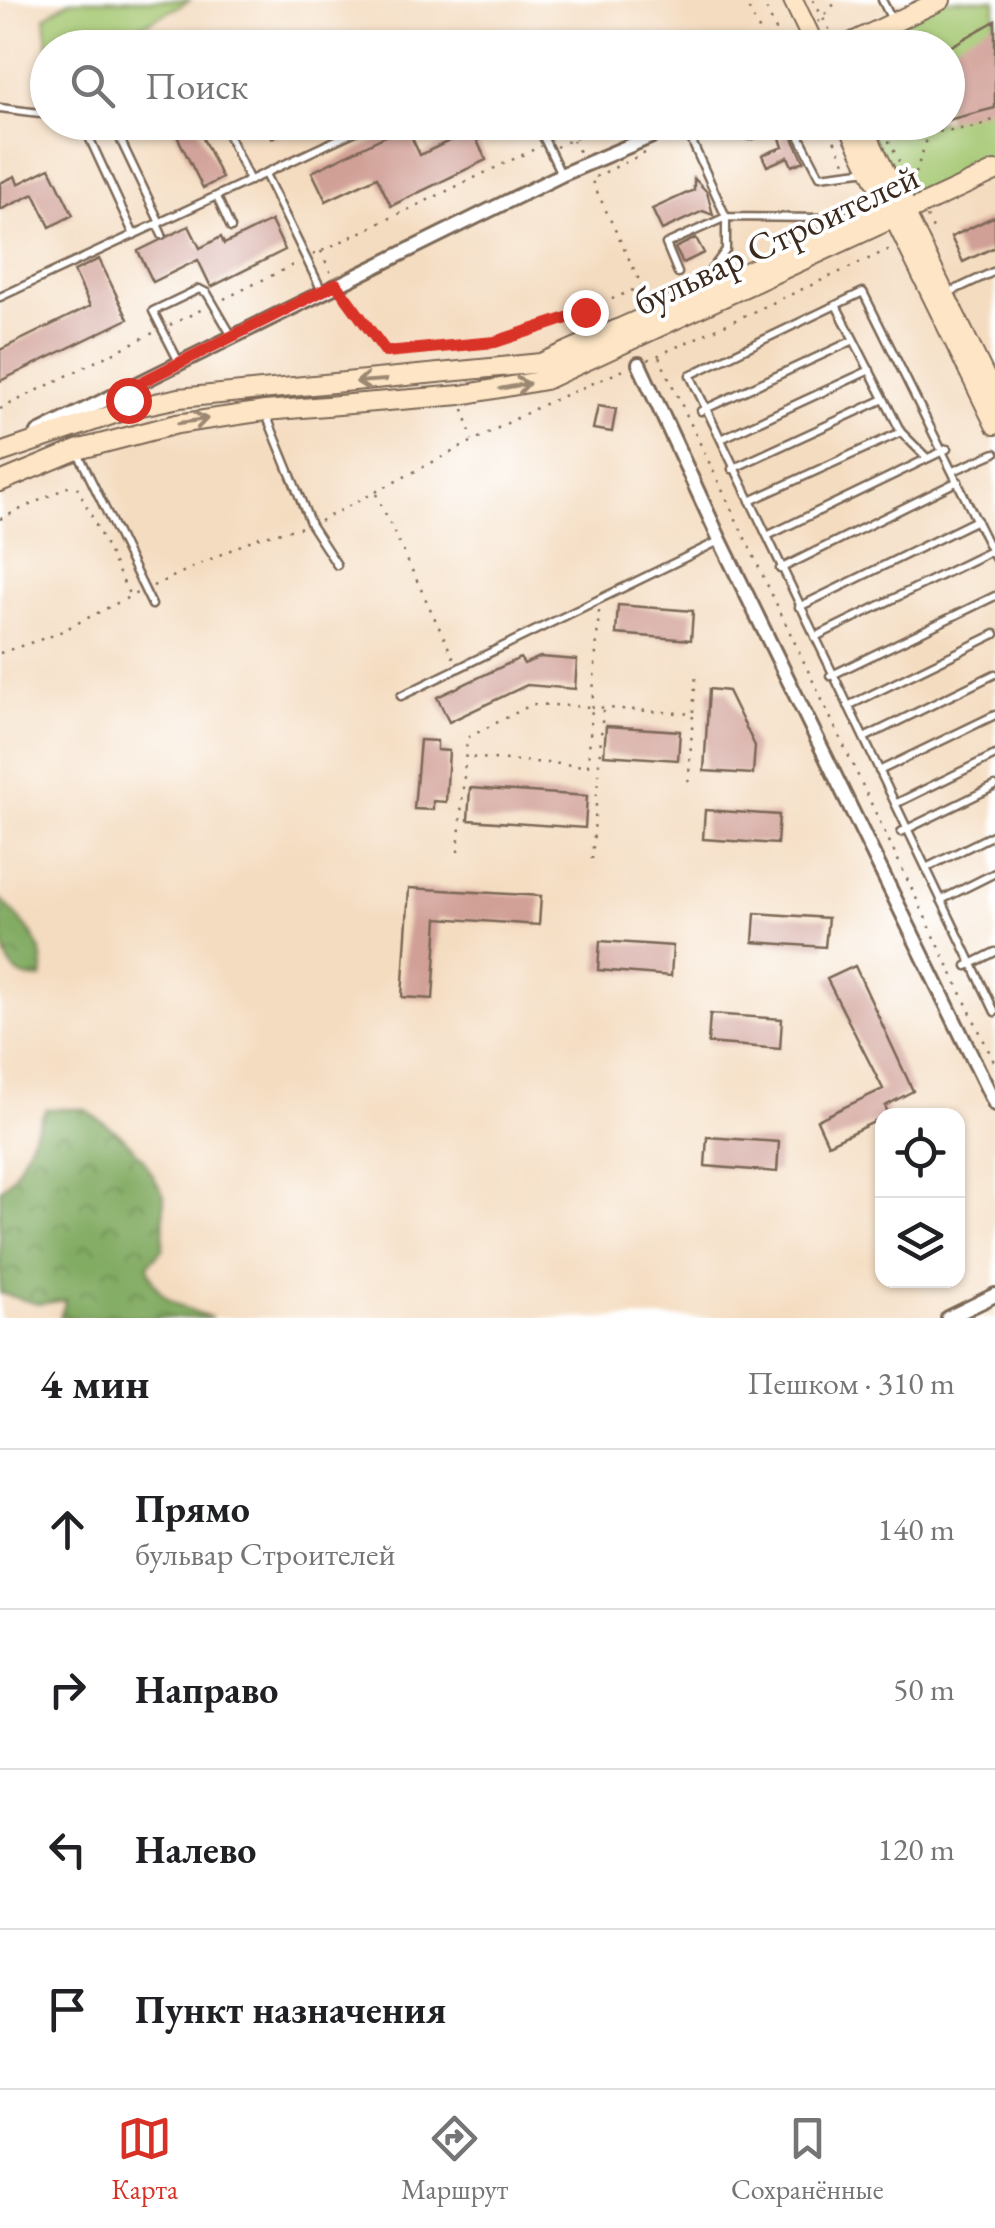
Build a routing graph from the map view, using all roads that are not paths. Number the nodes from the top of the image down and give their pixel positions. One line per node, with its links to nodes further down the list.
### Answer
1 (793, 0): 5 (main road)
2 (882, 0): 4 (lane)
3 (941, 0): 4 (main road)
4 (894, 23): 6 (main road)
5 (807, 30)
6 (879, 30)
7 (0, 108): 8 (lane)
8 (30, 112)
9 (90, 140): 30 (lane)
10 (120, 140): 28 (lane)
11 (231, 140): 24 (lane)
12 (337, 140): 22 (lane)
13 (545, 140): 23 (lane)
14 (643, 140): 23 (street, бульвар Строителей)
15 (692, 140): 27 (lane)
16 (801, 140): 20 (lane)
17 (856, 140): 20 (main road)
18 (871, 140): 26 (main road)
19 (995, 159): 26 (main road, бульвар Строителей)
20 (870, 170): 26 (main road)
21 (995, 171): 26 (main road, бульвар Строителей)
22 (265, 174): 24 (lane); 34 (lane)
23 (561, 176): 34 (street, бульвар Строителей)
24 (250, 181): 25 (lane)
25 (216, 196): 28 (lane); 29 (lane)
26 (903, 204): 27 (lane); 35 (main road); 37 (main road, бульвар Строителей); 39 (main road, бульвар Строителей); 52 (main road)
27 (726, 217): 33 (lane); 37 (lane)
28 (158, 224): 30 (lane); 31 (lane)
29 (231, 228)
30 (134, 234): 36 (lane)
31 (162, 235)
32 (995, 272): 35 (lane)
33 (678, 273)
34 (322, 291): 40 (street, бульвар Строителей)
35 (946, 294): 47 (main road)
36 (0, 297)
37 (690, 298): 39 (main road, бульвар Строителей)
38 (836, 305): 42 (lane); 50 (lane); 56 (lane)
39 (659, 321): 41 (main road, бульвар Строителей)
40 (232, 336): 43 (street, бульвар Строителей); 43 (lane)
41 (625, 337): 44 (lane); 46 (main road, бульвар Строителей, one-way to 46); 51 (main road, бульвар Строителей, one-way to 41)
42 (854, 340): 45 (lane); 50 (lane)
43 (179, 362): 48 (street, бульвар Строителей)
44 (639, 364): 67 (street)
45 (870, 370): 49 (lane); 54 (lane)
46 (260, 388): 48 (main road, бульвар Строителей); 51 (street)
47 (995, 397)
48 (130, 399): 57 (main road, бульвар Строителей)
49 (884, 399): 53 (lane); 60 (lane)
50 (703, 409): 54 (lane)
51 (265, 411): 55 (main road, бульвар Строителей, one-way to 51); 69 (lane)
52 (995, 425)
53 (901, 432): 59 (lane); 64 (lane)
54 (720, 439): 60 (lane)
55 (77, 450): 62 (main road, бульвар Строителей); 72 (lane)
56 (945, 450): 59 (lane); 61 (lane)
57 (0, 452): 62 (street)
58 (995, 453): 61 (lane)
59 (927, 458): 66 (lane)
60 (733, 468): 64 (lane)
61 (954, 472): 63 (lane)
62 (5, 480)
63 (958, 482): 65 (lane); 70 (lane)
64 (750, 502): 66 (lane)
65 (976, 520): 68 (lane); 73 (lane)
66 (767, 536): 70 (lane)
67 (720, 540): 78 (lane); 96 (street)
68 (993, 555): 75 (lane)
69 (336, 565)
70 (781, 568): 73 (lane)
71 (995, 596): 77 (lane)
72 (152, 605)
73 (800, 606): 75 (lane)
74 (995, 634): 79 (lane)
75 (815, 637): 77 (lane)
76 (995, 674): 81 (lane)
77 (832, 675): 79 (lane)
78 (401, 696)
79 (847, 707): 81 (lane)
80 (995, 714): 83 (lane)
81 (864, 738): 83 (lane)
82 (995, 755): 85 (lane)
83 (880, 771): 85 (lane)
84 (995, 786): 86 (lane)
85 (895, 804): 86 (lane)
86 (904, 831): 88 (lane)
87 (995, 834): 88 (lane)
88 (926, 868): 90 (lane)
89 (995, 873): 90 (lane)
90 (941, 900): 92 (lane)
91 (995, 952): 92 (lane)
92 (969, 964): 94 (lane)
93 (995, 984): 94 (lane)
94 (984, 989): 95 (lane)
95 (995, 1012)
96 (995, 1104)
97 (995, 1296): 98 (street)
98 (948, 1318)

